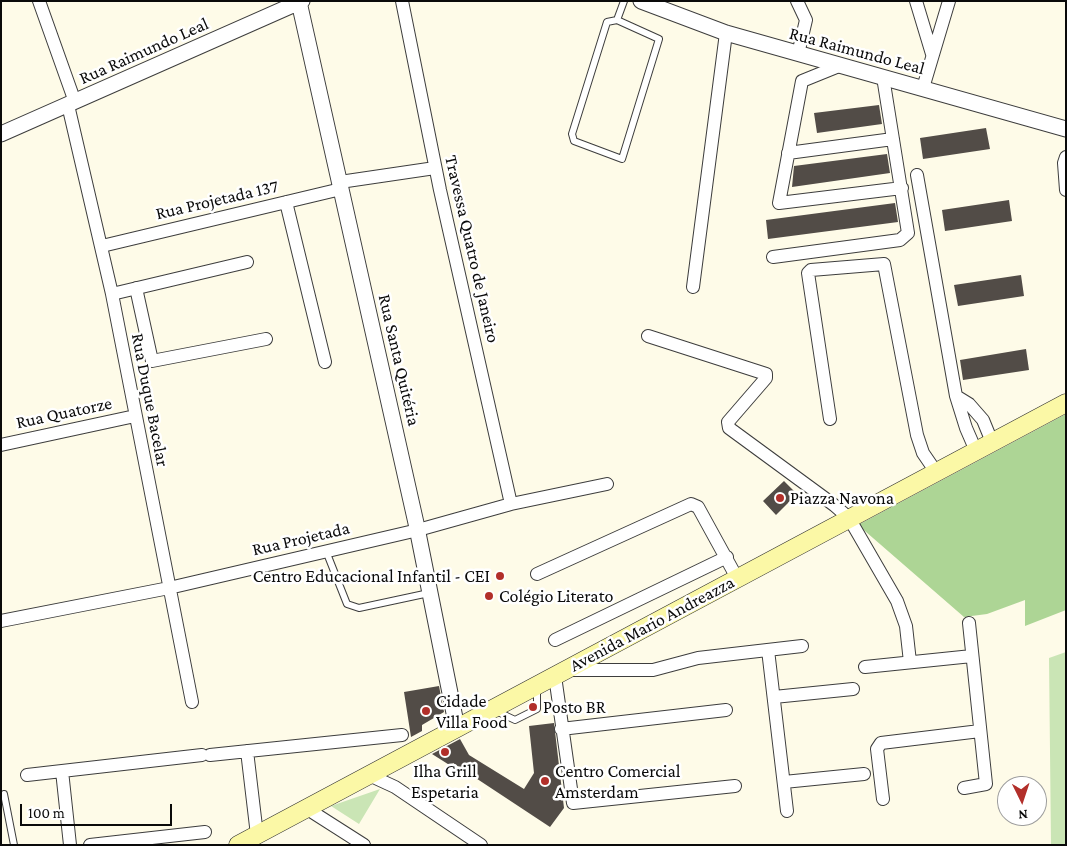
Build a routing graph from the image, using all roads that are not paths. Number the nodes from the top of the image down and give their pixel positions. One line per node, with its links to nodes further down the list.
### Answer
1 (39, 1): 16 (street, Rua Duque Bacelar)
2 (402, 1): 22 (street, Travessa Quatro de Janeiro)
3 (624, 1): 9 (lane)
4 (641, 1): 10 (street, Rua Raimundo Leal)
5 (797, 1): 11 (street)
6 (916, 1): 12 (street)
7 (948, 1): 12 (street)
8 (301, 2): 16 (street, Rua Raimundo Leal); 24 (street, Rua Santa Quitéria)
9 (616, 20): 9 (lane)
10 (726, 33): 11 (street, Rua Raimundo Leal); 32 (street)
11 (798, 54): 13 (street, Rua Raimundo Leal)
12 (932, 54): 15 (street)
13 (839, 66): 14 (street, Rua Raimundo Leal); 20 (street)
14 (883, 77): 15 (street, Rua Raimundo Leal); 19 (street)
15 (923, 88): 17 (street, Rua Raimundo Leal)
16 (71, 104): 18 (street, Rua Raimundo Leal); 28 (street, Rua Duque Bacelar)
17 (1066, 129)
18 (1, 134)
19 (894, 139): 20 (street); 25 (street)
20 (788, 153): 25 (street)
21 (1066, 157): 26 (street)
22 (435, 168): 24 (street, Rua Projetada 137); 46 (street, Travessa Quatro de Janeiro)
23 (917, 175): 37 (street)
24 (340, 186): 27 (street, Rua Projetada 137); 48 (street, Rua Santa Quitéria)
25 (902, 188): 29 (street)
26 (1066, 190)
27 (286, 202): 28 (street, Rua Projetada 137); 36 (street)
28 (102, 246): 33 (street, Rua Duque Bacelar)
29 (773, 257)
30 (247, 262): 31 (street)
31 (136, 288): 33 (street); 35 (street)
32 (693, 288)
33 (112, 294): 39 (street, Rua Duque Bacelar)
34 (648, 336): 47 (street)
35 (266, 339)
36 (325, 362)
37 (956, 396): 41 (street); 43 (street)
38 (1066, 403): 41 (main road, Avenida Mario Andreazza)
39 (135, 416): 42 (street, Rua Quatorze); 53 (street, Rua Duque Bacelar)
40 (830, 419): 44 (street)
41 (992, 442): 43 (main road, Avenida Mario Andreazza)
42 (1, 444)
43 (976, 451): 44 (main road, Avenida Mario Andreazza)
44 (936, 472): 47 (main road, Avenida Mario Andreazza)
45 (607, 484): 46 (street, Rua Projetada)
46 (511, 504): 48 (street, Rua Projetada)
47 (849, 518): 52 (main road, Avenida Mario Andreazza); 61 (street)
48 (418, 530): 49 (street, Rua Projetada); 54 (street, Rua Santa Quitéria)
49 (326, 551): 53 (street, Rua Projetada); 54 (lane)
50 (727, 557): 51 (street); 52 (street); 57 (street)
51 (537, 574)
52 (738, 578): 63 (main road, Avenida Mario Andreazza)
53 (169, 588): 55 (street, Rua Projetada); 66 (street, Rua Duque Bacelar)
54 (430, 592): 68 (street, Rua Santa Quitéria)
55 (1, 621)
56 (969, 623): 60 (street)
57 (556, 640)
58 (802, 646): 59 (street)
59 (768, 650): 63 (street); 65 (street)
60 (972, 656): 61 (street); 70 (street)
61 (910, 662): 62 (street)
62 (865, 667)
63 (560, 673): 68 (main road, Avenida Mario Andreazza); 69 (street)
64 (853, 689): 65 (street)
65 (774, 697): 77 (street)
66 (192, 702)
67 (726, 710): 69 (street)
68 (457, 728): 76 (main road, Avenida Mario Andreazza)
69 (561, 729): 78 (street)
70 (980, 730): 79 (street); 81 (street)
71 (402, 735): 72 (street)
72 (247, 751): 73 (street); 85 (street)
73 (62, 771): 75 (street); 87 (street)
74 (864, 774): 77 (street)
75 (27, 775)
76 (369, 775): 82 (main road, Avenida Mario Andreazza); 91 (street)
77 (784, 782): 83 (street)
78 (735, 786)
79 (964, 788)
80 (4, 794): 86 (lane)
81 (883, 799)
82 (306, 808): 85 (main road, Avenida Mario Andreazza); 90 (street)
83 (787, 812)
84 (205, 832): 88 (street)
85 (257, 835): 89 (main road, Avenida Mario Andreazza)
86 (14, 845)
87 (70, 845)
88 (90, 845)
89 (238, 845)
90 (364, 845)
91 (481, 845)

